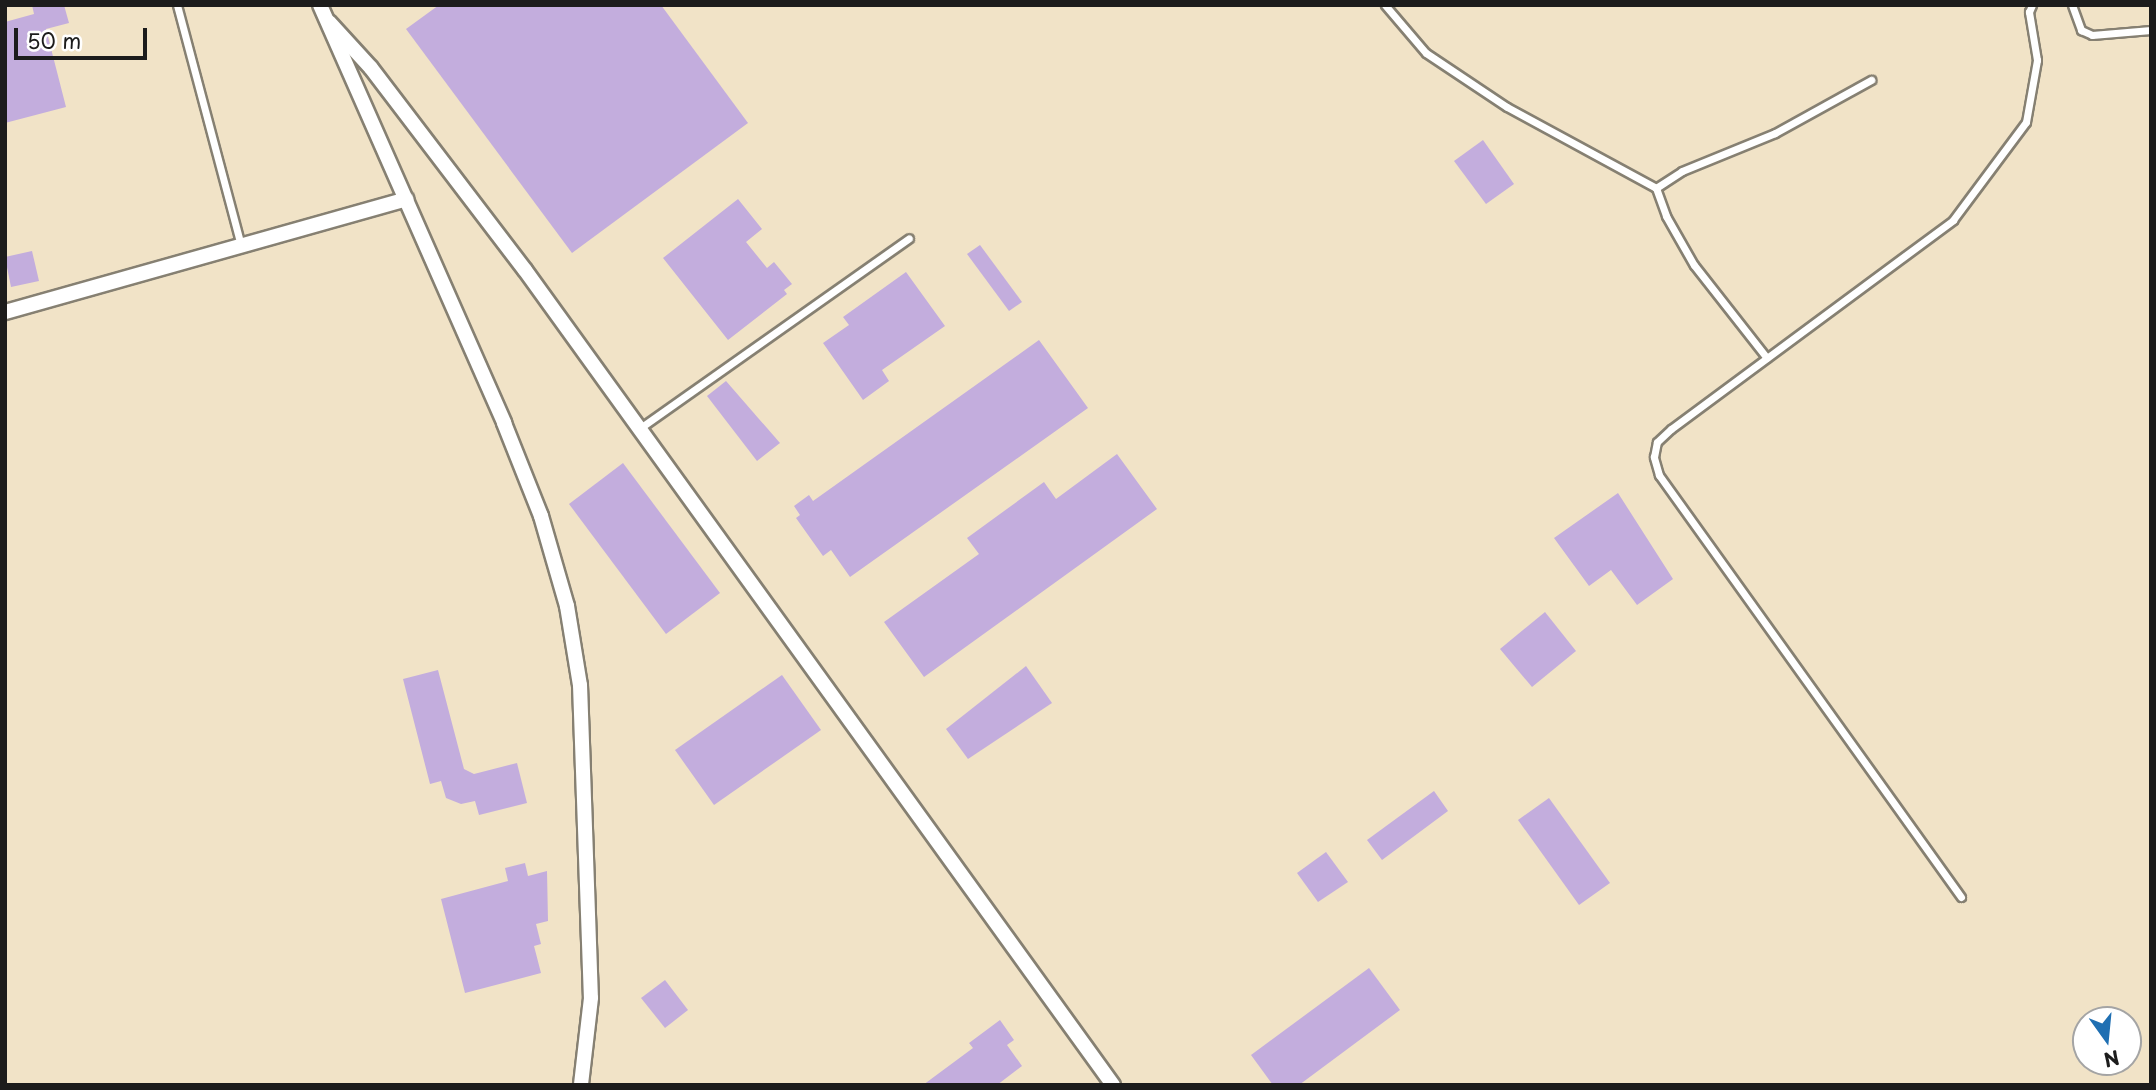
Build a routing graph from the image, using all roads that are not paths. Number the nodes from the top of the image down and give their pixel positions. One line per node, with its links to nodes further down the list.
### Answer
1 (177, 5): 12 (lane)
2 (320, 5): 6 (street)
3 (1385, 5): 9 (lane)
4 (2032, 5): 14 (lane)
5 (2072, 5): 7 (lane)
6 (329, 22): 10 (street); 15 (street)
7 (2151, 30)
8 (1871, 80): 9 (lane)
9 (1656, 188): 14 (lane)
10 (406, 199): 12 (street); 18 (street)
11 (909, 238): 15 (lane)
12 (241, 246): 13 (street)
13 (5, 312)
14 (1767, 358): 16 (lane)
15 (640, 428): 17 (street)
16 (1961, 897)
17 (1107, 1082)
18 (581, 1085)

